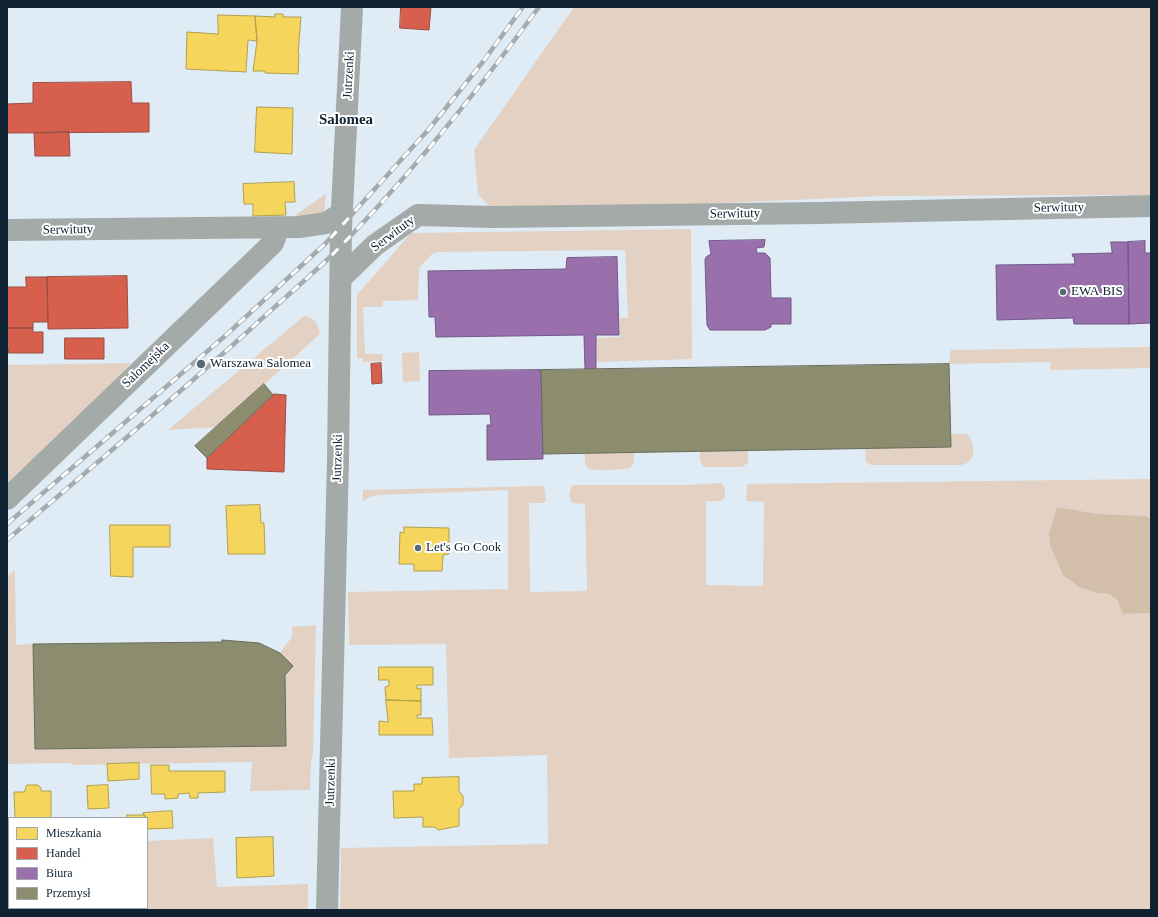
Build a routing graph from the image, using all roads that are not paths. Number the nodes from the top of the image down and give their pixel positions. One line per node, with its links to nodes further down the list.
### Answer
1 (352, 7): 3 (street, Jutrzenki)
2 (1151, 206): 6 (street, Serwituty)
3 (342, 213): 4 (street, Serwituty); 6 (street, Jutrzenki)
4 (279, 227): 5 (street, Serwituty); 7 (street, Salomejska)
5 (7, 230)
6 (341, 278): 8 (street, Jutrzenki)
7 (7, 499)
8 (327, 910)

